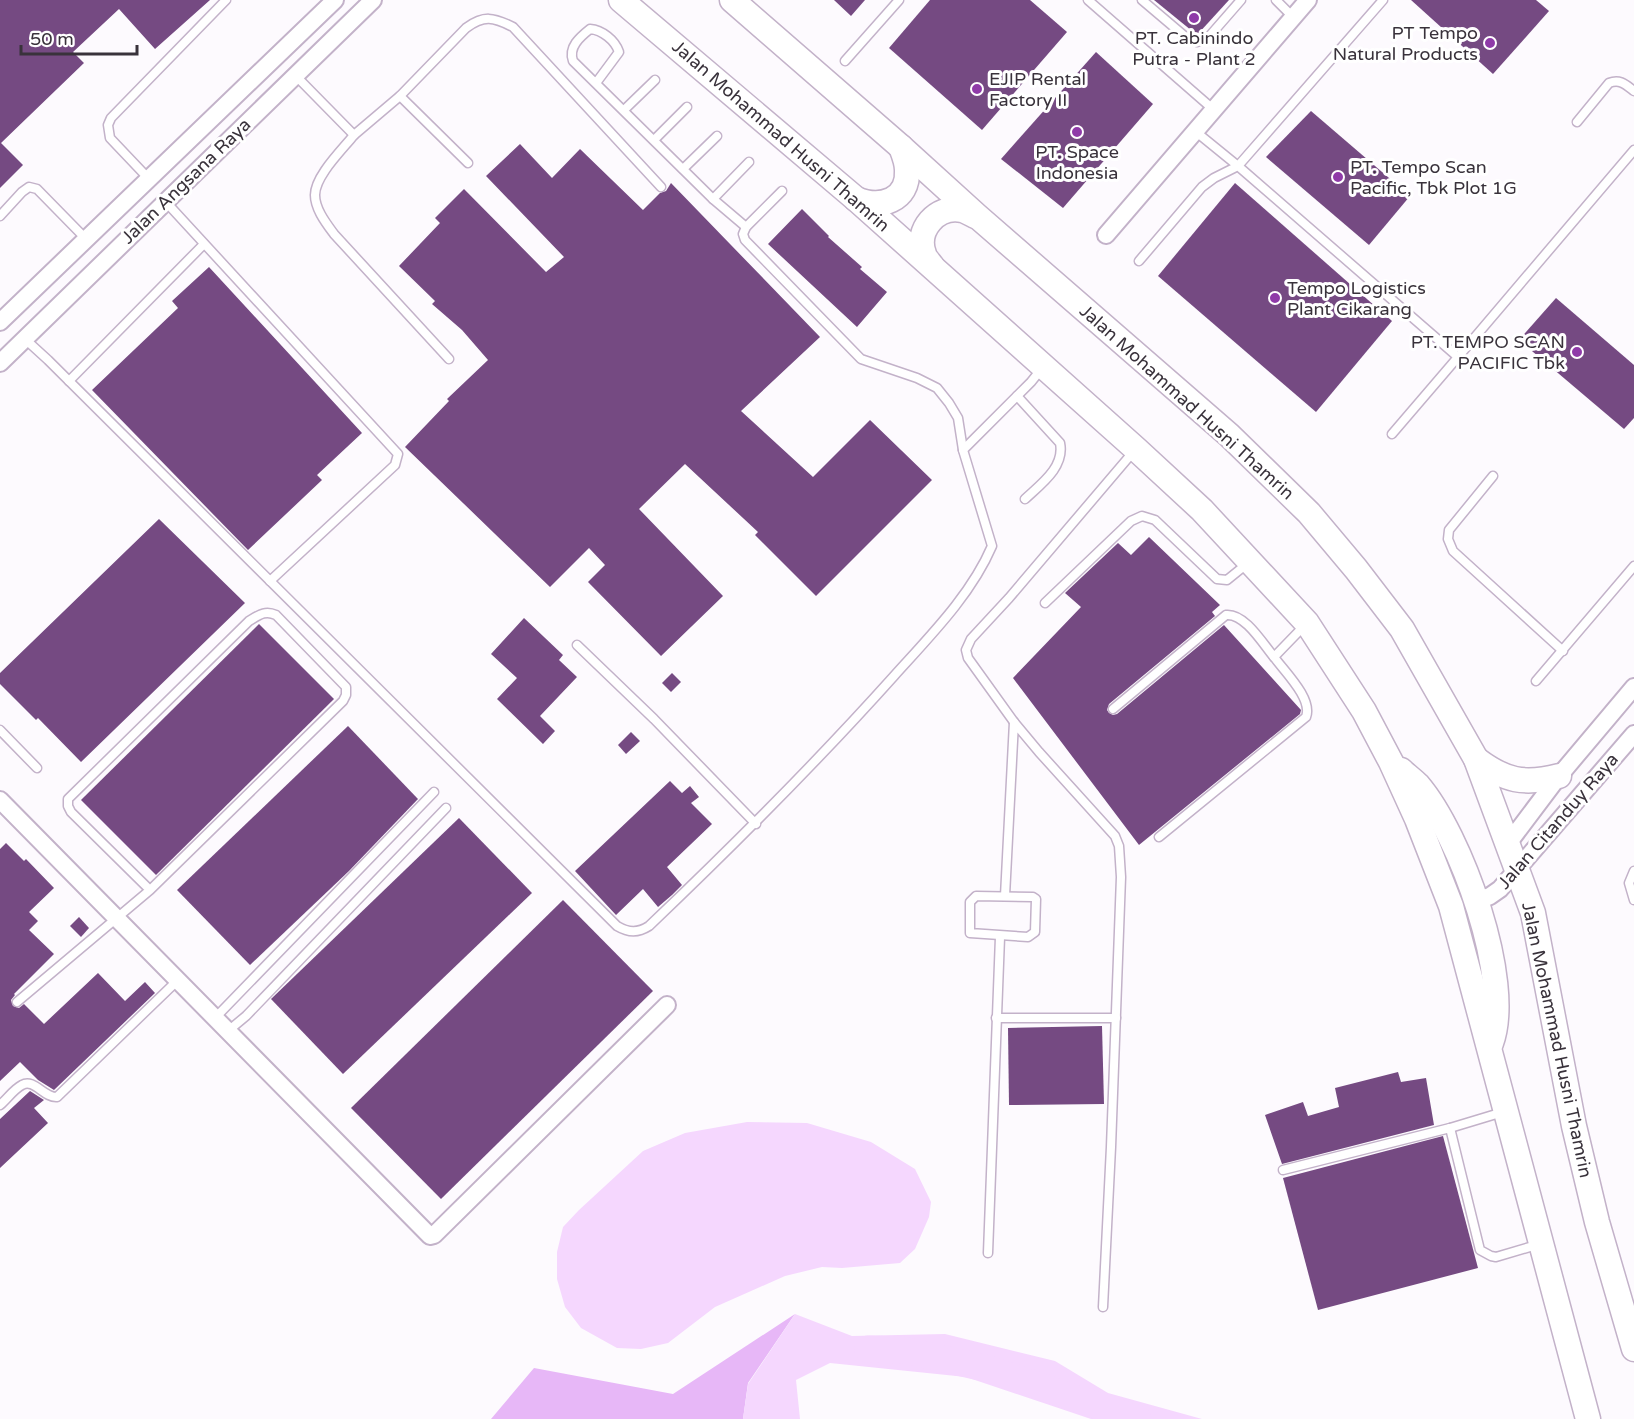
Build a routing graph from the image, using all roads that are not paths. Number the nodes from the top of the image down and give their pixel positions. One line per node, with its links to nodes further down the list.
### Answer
1 (226, 0): 34 (lane)
2 (335, 0): 34 (street, Jalan Angsana Raya)
3 (373, 0): 15 (street, Jalan Angsana Raya)
4 (621, 0): 38 (street, Jalan Mohammad Husni Thamrin)
5 (732, 0): 28 (street, Jalan Mohammad Husni Thamrin)
6 (899, 0): 14 (lane)
7 (1088, 0): 22 (lane)
8 (1142, 0): 9 (lane)
9 (1241, 0)
10 (1276, 0): 13 (lane)
11 (1308, 0): 13 (street)
12 (1383, 0): 32 (lane)
13 (1293, 17): 22 (street)
14 (845, 61)
15 (295, 75): 25 (lane); 39 (street, Jalan Angsana Raya)
16 (655, 80): 21 (lane)
17 (596, 82): 17 (lane); 21 (lane)
18 (1634, 91): 23 (lane)
19 (399, 96): 25 (lane); 31 (lane); 35 (lane)
20 (687, 107): 27 (lane)
21 (624, 110): 27 (lane)
22 (1214, 110): 24 (street)
23 (1577, 122)
24 (1195, 131): 32 (lane); 43 (street)
25 (354, 135): 51 (lane)
26 (717, 136): 33 (lane)
27 (654, 140): 33 (lane)
28 (901, 147): 38 (street); 41 (street, Jalan Mohammad Husni Thamrin)
29 (1634, 150): 50 (lane)
30 (749, 162): 37 (lane)
31 (468, 163)
32 (1238, 166): 46 (lane); 50 (lane)
33 (684, 169): 37 (lane)
34 (148, 178): 44 (street, Jalan Angsana Raya)
35 (661, 187)
36 (782, 191): 42 (lane)
37 (713, 199): 42 (lane)
38 (856, 199): 47 (street, Jalan Mohammad Husni Thamrin)
39 (165, 201): 45 (lane); 49 (street, Jalan Angsana Raya)
40 (0, 216): 44 (lane)
41 (976, 216): 47 (street); 75 (street, Jalan Mohammad Husni Thamrin)
42 (746, 227): 58 (lane)
43 (1106, 235)
44 (86, 239): 48 (street, Jalan Angsana Raya)
45 (204, 244): 54 (lane); 63 (lane)
46 (1139, 261)
47 (932, 266): 53 (street, Jalan Mohammad Husni Thamrin)
48 (0, 322)
49 (25, 339): 52 (street, Jalan Angsana Raya); 54 (lane)
50 (1458, 357): 56 (lane)
51 (449, 359)
52 (0, 363)
53 (1043, 367): 55 (lane); 57 (street, Jalan Mohammad Husni Thamrin)
54 (69, 381): 63 (lane)
55 (1017, 396): 58 (lane); 60 (lane)
56 (1392, 434)
57 (1136, 449): 61 (street, Jalan Mohammad Husni Thamrin); 72 (lane)
58 (963, 450): 82 (lane)
59 (1492, 476): 67 (lane)
60 (1025, 499)
61 (1251, 561): 64 (lane); 65 (street, Jalan Mohammad Husni Thamrin)
62 (1634, 566): 67 (lane)
63 (270, 581): 82 (lane)
64 (1046, 603)
65 (1307, 623): 68 (lane); 76 (street, Jalan Mohammad Husni Thamrin)
66 (577, 645): 82 (lane)
67 (1563, 651): 69 (lane)
68 (1275, 657): 71 (lane); 83 (lane)
69 (1536, 681)
70 (1634, 687): 78 (street, Jalan Citanduy Raya)
71 (1113, 709)
72 (1014, 722): 88 (lane); 98 (lane)
73 (0, 730): 77 (lane)
74 (1634, 734): 85 (street, Jalan Citanduy Raya)
75 (1476, 759): 78 (street); 84 (street, Jalan Mohammad Husni Thamrin)
76 (1391, 762): 90 (street); 100 (street, Jalan Mohammad Husni Thamrin)
77 (37, 768)
78 (1559, 776): 84 (street, Jalan Citanduy Raya)
79 (434, 792): 96 (lane)
80 (0, 800): 91 (street)
81 (446, 808): 99 (lane)
82 (756, 824)
83 (1159, 837)
84 (1507, 844): 85 (street, Jalan Mohammad Husni Thamrin)
85 (1517, 868): 90 (street, Jalan Citanduy Raya); 108 (street, Jalan Mohammad Husni Thamrin)
86 (1634, 871): 89 (lane)
87 (150, 890): 87 (lane); 91 (lane)
88 (1005, 896): 92 (lane); 92 (lane)
89 (1634, 900)
90 (1478, 901): 100 (street)
91 (116, 917): 93 (street); 94 (lane)
92 (1000, 937): 97 (lane)
93 (178, 980): 96 (street); 101 (lane)
94 (17, 1002)
95 (667, 1005): 99 (street)
96 (216, 1018): 99 (street)
97 (996, 1018): 98 (lane); 106 (lane)
98 (1116, 1018): 107 (lane)
99 (228, 1031)
100 (1489, 1048): 102 (street, Jalan Mohammad Husni Thamrin)
101 (0, 1105)
102 (1506, 1111): 103 (lane); 105 (street, Jalan Mohammad Husni Thamrin)
103 (1450, 1128): 104 (lane); 105 (lane)
104 (1283, 1170)
105 (1542, 1244): 109 (street, Jalan Mohammad Husni Thamrin)
106 (988, 1253)
107 (1103, 1307)
108 (1634, 1349)
109 (1588, 1419)

